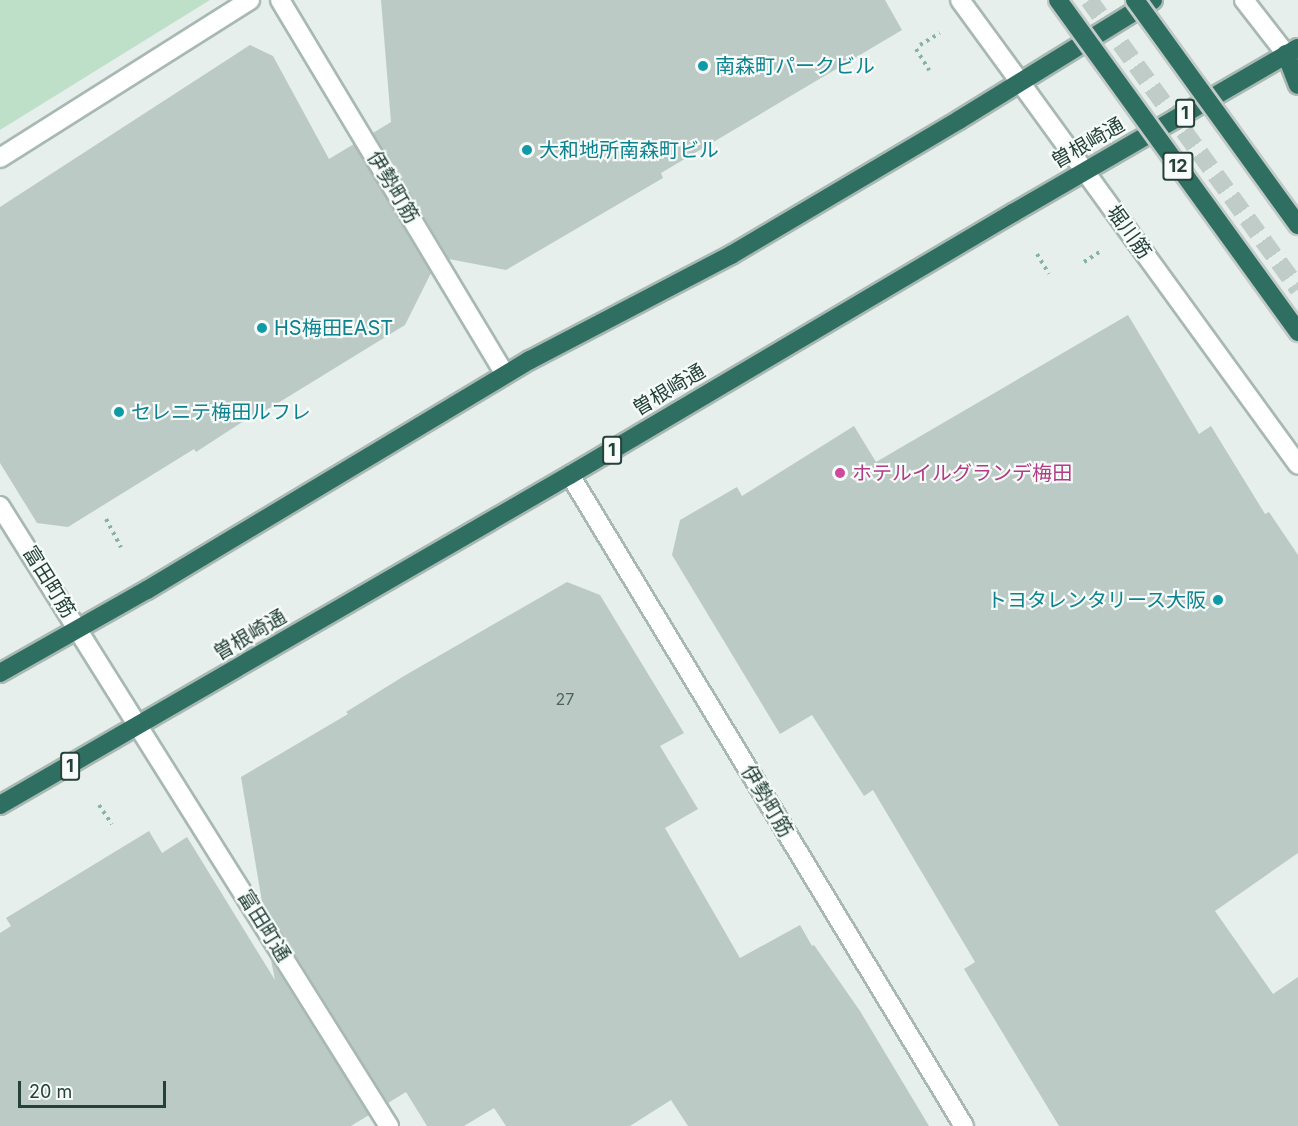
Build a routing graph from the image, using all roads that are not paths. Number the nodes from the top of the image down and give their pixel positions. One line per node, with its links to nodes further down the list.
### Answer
1 (250, 0): 11 (street)
2 (280, 0): 15 (street, 伊勢町筋)
3 (960, 0): 9 (street, 堀川筋)
4 (1059, 0): 14 (highway, 12, bridge)
5 (1135, 0): 13 (highway, bridge)
6 (1153, 0): 9 (highway)
7 (1244, 0): 8 (street)
8 (1294, 55): 10 (highway); 12 (highway, 曽根崎通 / 1)
9 (1020, 82): 12 (street, 堀川筋); 15 (highway)
10 (1298, 85)
11 (0, 158)
12 (1084, 172): 16 (street, 堀川筋); 17 (highway, 曽根崎通 / 1)
13 (1298, 225)
14 (1298, 332)
15 (505, 374): 19 (highway)
16 (1298, 465)
17 (570, 475): 21 (highway, 曽根崎通 / 1); 24 (street, 伊勢町筋)
18 (0, 506): 19 (street, 富田町筋)
19 (78, 628): 20 (highway); 21 (street, 富田町筋)
20 (0, 674)
21 (140, 726): 22 (highway, 曽根崎通 / 1); 23 (street, 富田町通)
22 (0, 805)
23 (389, 1126)
24 (964, 1126)

